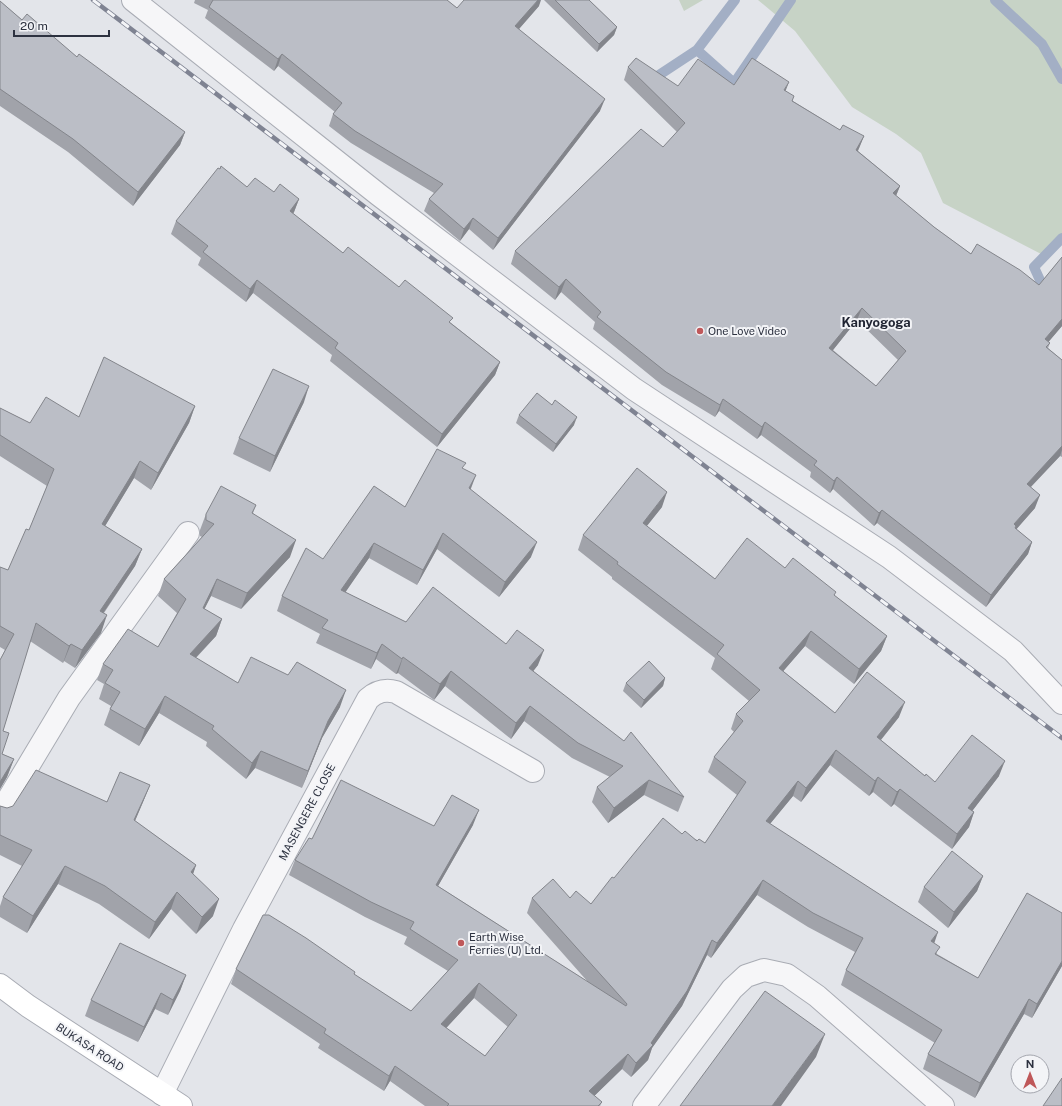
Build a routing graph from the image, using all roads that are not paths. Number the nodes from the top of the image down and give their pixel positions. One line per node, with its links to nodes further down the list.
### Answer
1 (133, 0): 3 (street)
2 (188, 533): 5 (street)
3 (1062, 703)
4 (533, 771): 7 (street, MASENGERE CLOSE)
5 (0, 813)
6 (0, 985): 7 (street, BUKASA ROAD)
7 (162, 1094): 8 (street, BUKASA ROAD)
8 (181, 1106)
9 (644, 1106): 10 (street)
10 (942, 1106)

